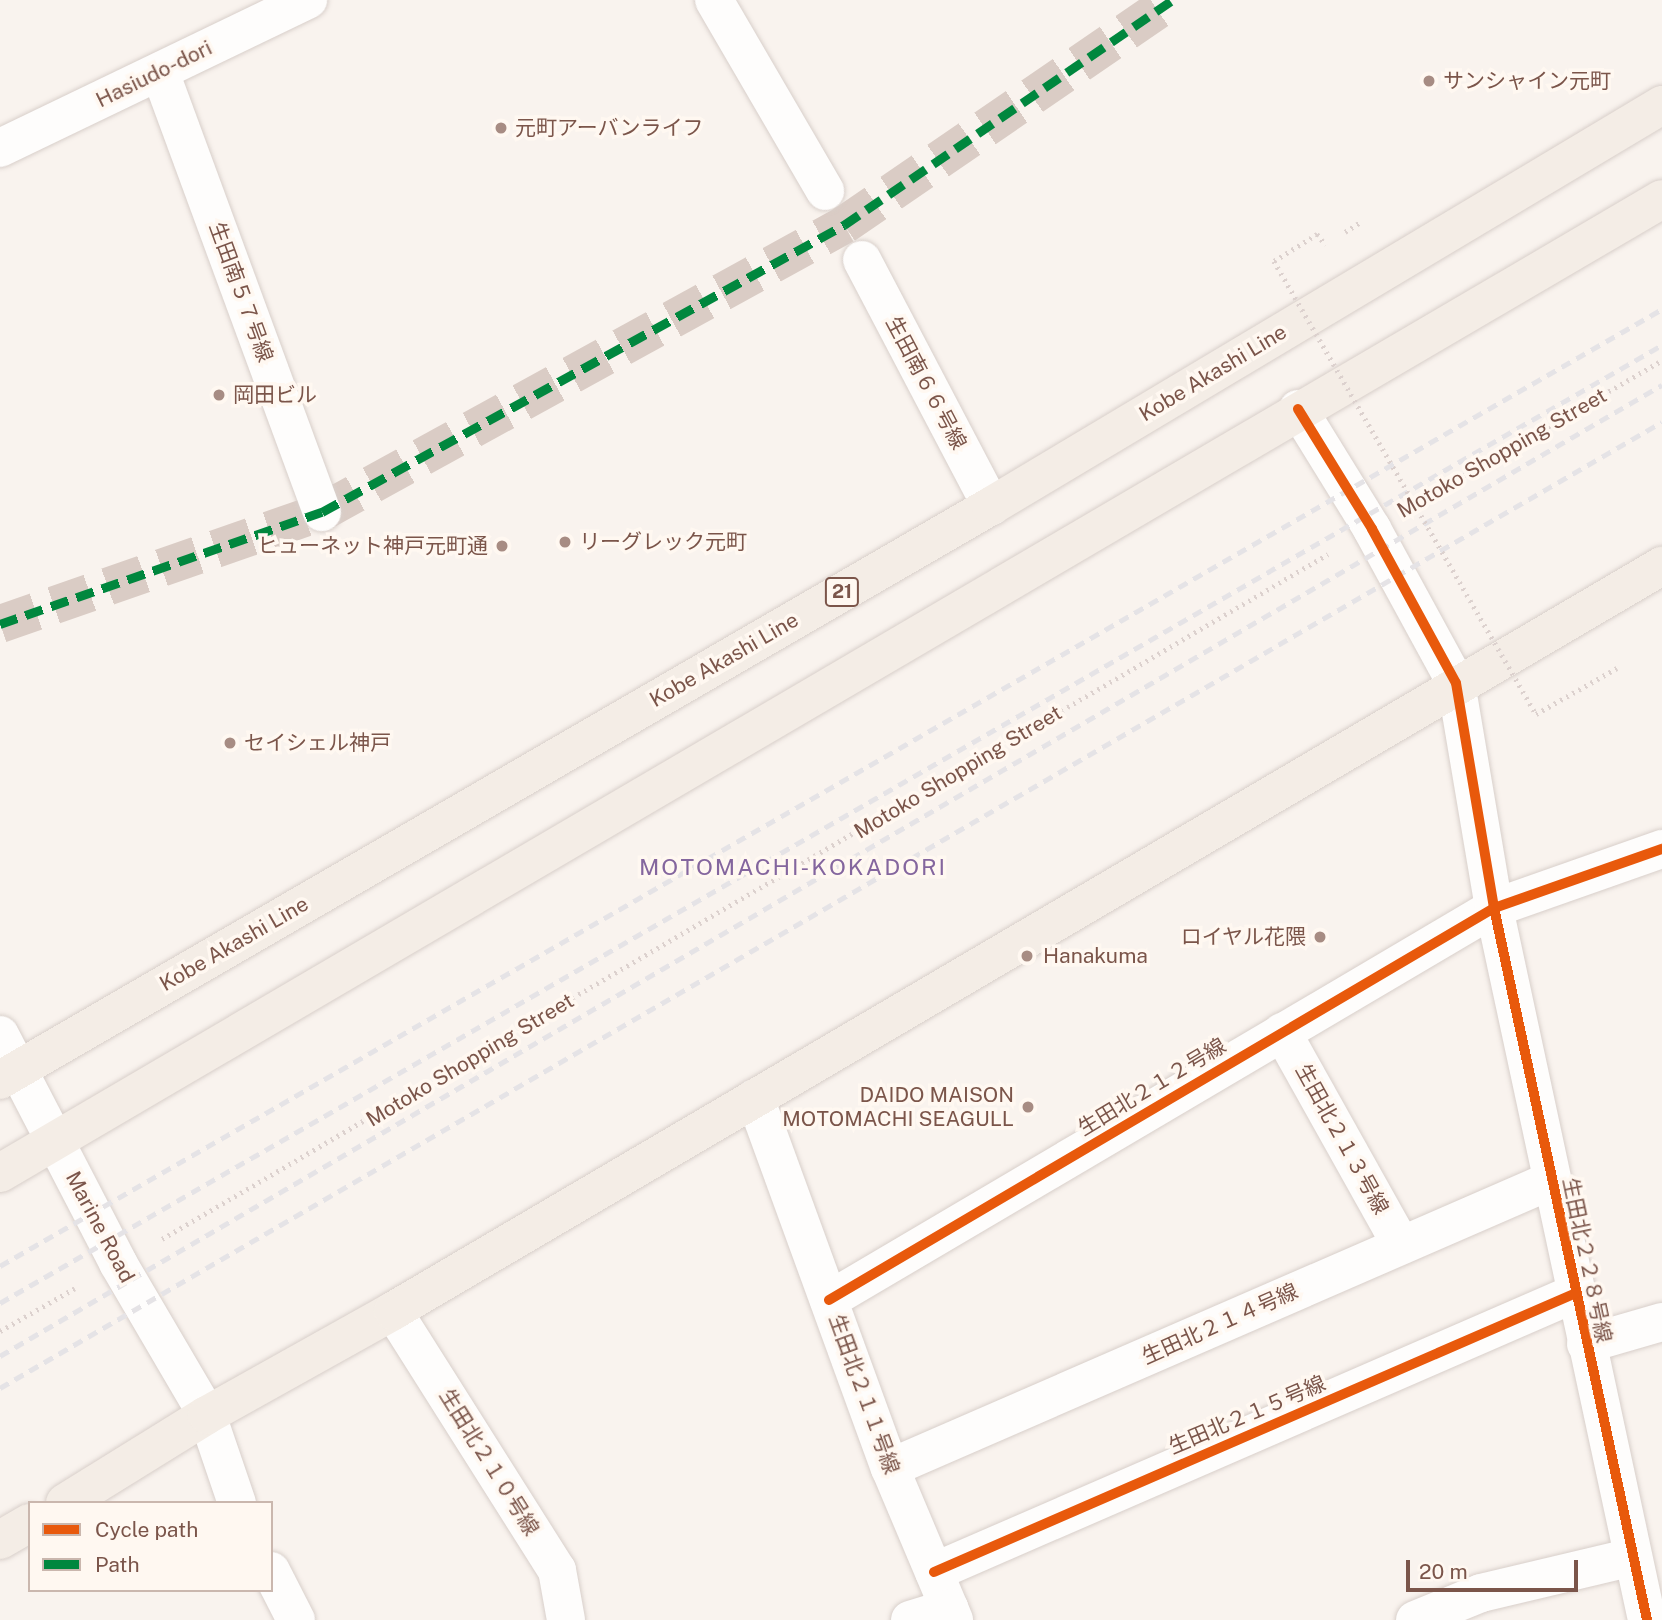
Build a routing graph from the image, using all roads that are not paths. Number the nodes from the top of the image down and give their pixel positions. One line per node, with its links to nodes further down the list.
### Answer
1 (308, 0): 3 (street, Hasiudo-dori)
2 (714, 0): 6 (street)
3 (160, 72): 5 (street, Hasiudo-dori); 11 (street, 生田南５７号線)
4 (1662, 105): 10 (main road, Kobe Akashi Line / 21)
5 (0, 148)
6 (825, 191)
7 (1662, 199): 9 (main road)
8 (862, 260): 10 (street, 生田南６６号線)
9 (1298, 409): 13 (street, 生田北２２８号線); 20 (main road)
10 (991, 506): 18 (main road, Kobe Akashi Line / 21)
11 (322, 512)
12 (1662, 566): 13 (main road)
13 (1456, 683): 15 (street, 生田北２２８号線); 19 (main road)
14 (1662, 849): 15 (street, 生田北２１２号線)
15 (1494, 908): 16 (street, 生田北２１２号線); 22 (street, 生田北２２８号線)
16 (1282, 1032): 23 (street, 生田北２１３号線); 25 (street, 生田北２１２号線)
17 (0, 1035): 18 (street, Marine Road)
18 (8, 1075): 20 (street, Marine Road)
19 (755, 1098): 25 (street, 生田北２１１号線); 26 (main road)
20 (54, 1142): 21 (main road); 29 (street, Marine Road)
21 (0, 1173)
22 (1550, 1181): 23 (street, 生田北２１４号線); 24 (street, 生田北２２８号線)
23 (1401, 1245): 30 (street, 生田北２１４号線)
24 (1576, 1293): 28 (street, 生田北２２８号線); 36 (street, 生田北２１５号線)
25 (829, 1300): 30 (street, 生田北２１１号線)
26 (393, 1311): 29 (main road); 40 (street, 生田北２１０号線)
27 (1662, 1322): 28 (street)
28 (1586, 1344): 35 (street, 生田北２２８号線)
29 (207, 1415): 31 (main road); 32 (street, Marine Road)
30 (890, 1468): 36 (street, 生田北２１１号線)
31 (68, 1501)
32 (236, 1501)
33 (28, 1524): 34 (main road)
34 (0, 1540)
35 (1633, 1557): 42 (street); 43 (street, 生田北２２８号線)
36 (934, 1572): 38 (street, 生田北２１１号線)
37 (273, 1575): 39 (street)
38 (952, 1614): 41 (street)
39 (296, 1620)
40 (566, 1620)
41 (910, 1620)
42 (1415, 1620)
43 (1647, 1620)

